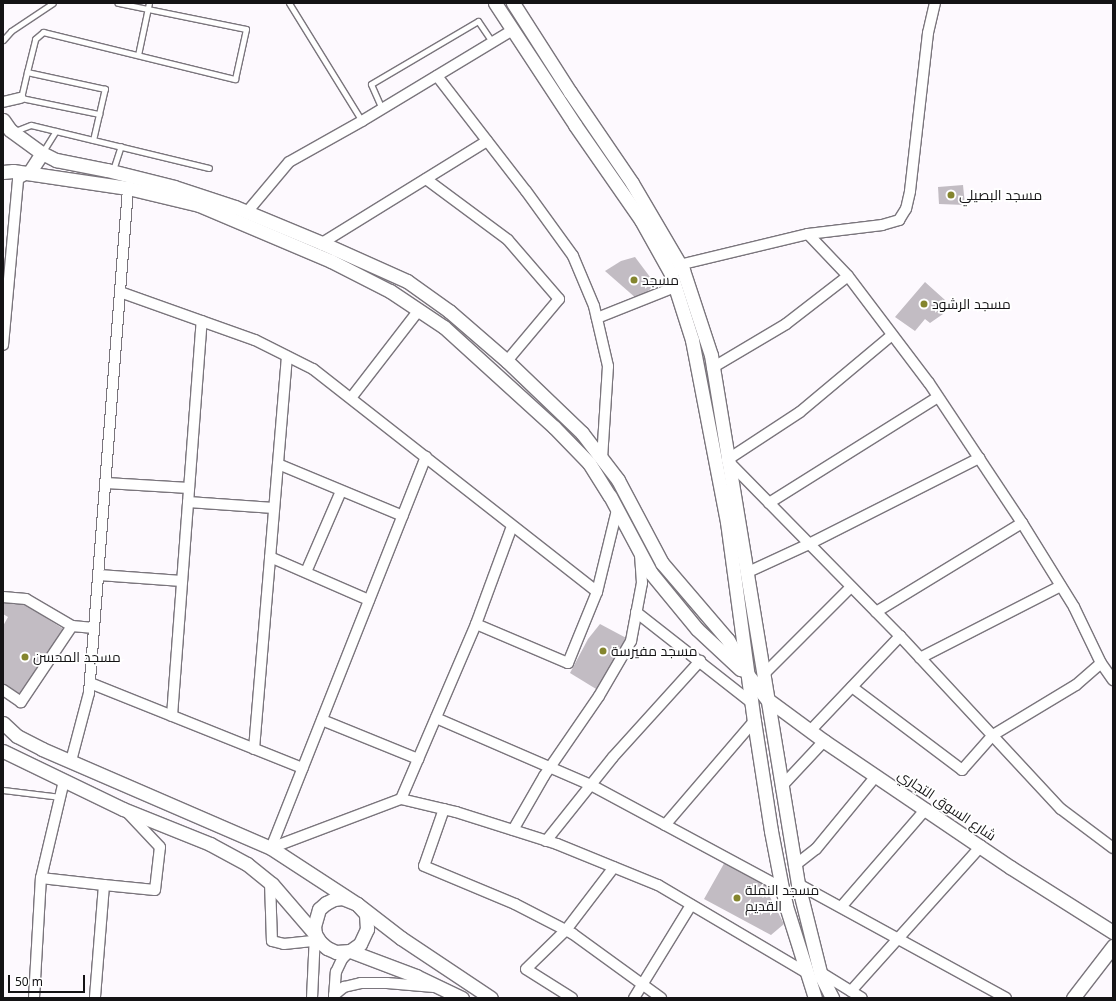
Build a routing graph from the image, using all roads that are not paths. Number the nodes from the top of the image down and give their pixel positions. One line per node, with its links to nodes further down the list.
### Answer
1 (53, 3): 10 (lane)
2 (118, 3): 8 (lane)
3 (149, 3): 8 (lane)
4 (289, 3): 20 (lane)
5 (495, 3): 9 (street)
6 (513, 3): 36 (street)
7 (935, 3): 34 (street)
8 (148, 9): 12 (lane); 12 (lane)
9 (513, 30): 11 (street); 38 (street)
10 (3, 40)
11 (492, 42): 14 (street); 17 (lane)
12 (138, 55): 13 (lane)
13 (27, 72): 15 (lane); 18 (lane)
14 (437, 76): 17 (street); 24 (street)
15 (21, 98): 16 (street); 18 (lane)
16 (3, 102)
17 (382, 109): 20 (street)
18 (99, 114): 23 (lane)
19 (3, 120): 22 (street)
20 (362, 121): 33 (street)
21 (56, 131): 22 (lane); 23 (lane); 26 (lane)
22 (13, 132): 26 (street)
23 (92, 140): 25 (lane)
24 (487, 141): 31 (street); 41 (street)
25 (121, 146): 27 (lane); 28 (lane)
26 (42, 153): 28 (street); 30 (street)
27 (209, 168)
28 (113, 171): 32 (street)
29 (3, 172): 30 (street)
30 (29, 173): 32 (street); 44 (street)
31 (426, 179): 35 (street); 46 (street)
32 (130, 182): 33 (street); 39 (street)
33 (244, 217): 35 (street); 40 (street)
34 (808, 234): 36 (street); 37 (street)
35 (322, 243): 46 (street)
36 (679, 265): 47 (street)
37 (848, 276): 43 (street); 47 (street)
38 (675, 288): 41 (street); 86 (street)
39 (120, 292): 42 (street); 55 (street)
40 (419, 310): 49 (street); 61 (street)
41 (597, 318): 51 (street)
42 (202, 321): 45 (street); 56 (street)
43 (892, 335): 48 (street); 53 (street)
44 (3, 345)
45 (287, 356): 49 (street); 54 (street)
46 (507, 362): 51 (street)
47 (712, 368): 53 (street)
48 (938, 397): 52 (street); 59 (street)
49 (350, 398): 50 (street)
50 (426, 458): 62 (street); 64 (street)
51 (602, 458): 86 (street)
52 (979, 458): 63 (street); 65 (street)
53 (727, 460): 59 (street); 69 (street)
54 (278, 464): 57 (street); 60 (street)
55 (106, 483): 56 (street); 70 (street)
56 (190, 488): 58 (street)
57 (341, 491): 62 (street); 68 (street)
58 (188, 502): 60 (street); 71 (street)
59 (769, 503): 65 (street)
60 (274, 508): 67 (street)
61 (617, 510): 66 (street); 74 (street)
62 (403, 516): 76 (street)
63 (1022, 523): 72 (street); 78 (street)
64 (512, 526): 74 (street); 79 (street)
65 (809, 544): 69 (street); 73 (street)
66 (639, 552): 77 (street); 86 (street)
67 (270, 557): 68 (street); 102 (street)
68 (306, 572): 76 (street)
69 (746, 573): 87 (street)
70 (98, 575): 71 (street); 81 (street)
71 (182, 581): 94 (street)
72 (1061, 586): 83 (street); 85 (street)
73 (851, 587): 78 (street); 87 (street)
74 (597, 592): 79 (street)
75 (3, 597): 80 (street)
76 (369, 600): 96 (street)
77 (636, 612): 84 (street); 107 (street)
78 (876, 612): 82 (street)
79 (476, 624): 95 (street)
80 (72, 626): 81 (street); 91 (street)
81 (94, 628): 89 (street)
82 (900, 636): 83 (street); 90 (street)
83 (920, 658): 100 (street)
84 (700, 661): 93 (street); 110 (street)
85 (1101, 663): 88 (street); 100 (street)
86 (748, 675): 87 (street); 92 (street); 93 (street)
87 (764, 676): 92 (street)
88 (1113, 680)
89 (90, 683): 94 (street); 105 (street)
90 (852, 687): 99 (street); 100 (street)
91 (3, 690)
92 (767, 699): 99 (street, شارع السوق التجاري); 111 (street)
93 (752, 703): 97 (street)
94 (172, 716): 102 (street)
95 (436, 718): 104 (street); 107 (street)
96 (322, 720): 104 (street); 106 (street)
97 (754, 721): 118 (street); 130 (street)
98 (3, 723): 105 (street)
99 (810, 731): 101 (street, شارع السوق التجاري)
100 (993, 735): 123 (street)
101 (824, 741): 108 (street, شارع السوق التجاري); 111 (street)
102 (254, 749): 106 (street)
103 (3, 751): 109 (street)
104 (418, 759): 114 (street)
105 (71, 761): 122 (street)
106 (303, 768): 122 (street)
107 (550, 768): 110 (street); 119 (street)
108 (876, 776): 117 (street, شارع السوق التجاري); 124 (street)
109 (64, 781): 113 (street); 115 (street)
110 (591, 785): 118 (street); 120 (street)
111 (781, 787): 124 (street)
112 (3, 790): 113 (lane)
113 (60, 797): 126 (street)
114 (401, 799): 116 (street); 122 (street)
115 (124, 809): 127 (street); 129 (street)
116 (444, 809): 119 (street); 134 (street)
117 (926, 809): 121 (street, شارع السوق التجاري); 133 (street)
118 (665, 825): 130 (street)
119 (512, 830): 120 (street)
120 (546, 841): 125 (street)
121 (981, 846): 135 (street, شارع السوق التجاري); 137 (street)
122 (271, 848): 131 (street)
123 (1113, 848)
124 (794, 866): 128 (street)
125 (614, 867): 132 (street); 134 (street)
126 (41, 878): 129 (street); 145 (street)
127 (270, 882): 136 (street); 136 (street)
128 (798, 884): 133 (street); 140 (street)
129 (104, 885): 146 (street)
130 (782, 888): 140 (street)
131 (357, 904): 136 (street); 139 (street); 149 (street)
132 (691, 904): 140 (street); 141 (street)
133 (841, 907): 137 (street)
134 (566, 930): 141 (street); 150 (street)
135 (1113, 932)
136 (315, 938): 139 (street); 147 (street)
137 (898, 938): 143 (street); 156 (street)
138 (1113, 946): 157 (street)
139 (350, 951): 142 (street); 144 (street)
140 (814, 972): 143 (street); 153 (street); 154 (street)
141 (641, 985): 151 (street); 152 (street)
142 (439, 987): 144 (street); 148 (street)
143 (851, 991): 155 (street)
144 (334, 997)
145 (34, 998)
146 (95, 998)
147 (312, 998)
148 (462, 998)
149 (491, 998)
150 (572, 998)
151 (634, 998)
152 (661, 998)
153 (815, 998)
154 (832, 998)
155 (862, 998)
156 (1006, 998)
157 (1073, 998)

